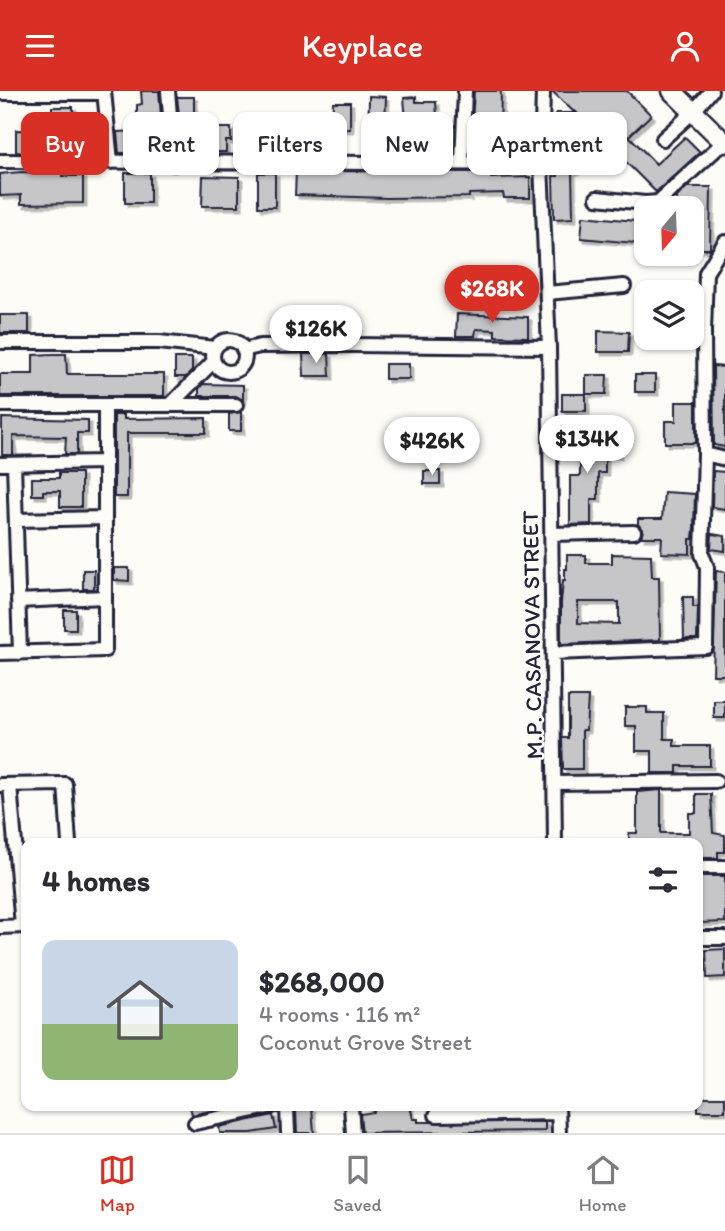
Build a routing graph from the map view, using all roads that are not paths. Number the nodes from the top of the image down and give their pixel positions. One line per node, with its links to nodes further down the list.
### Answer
1 (168, 91): 8 (street)
2 (465, 91): 16 (street)
3 (543, 91): 9 (street, M.P. CASANOVA STREET)
4 (672, 91): 10 (highway)
5 (711, 91): 10 (street)
6 (104, 92): 7 (street); 14 (street)
7 (0, 93)
8 (170, 112)
9 (542, 112)
10 (693, 112): 11 (street); 12 (highway)
11 (663, 139)
12 (724, 142): 20 (street)
13 (0, 161): 14 (street)
14 (111, 162): 15 (street)
15 (123, 162)
16 (462, 162): 17 (street); 18 (street)
17 (467, 162)
18 (219, 164)
19 (542, 175): 23 (street, M.P. CASANOVA STREET)
20 (597, 198)
21 (725, 242): 32 (street)
22 (624, 286): 23 (street)
23 (547, 293): 25 (street, M.P. CASANOVA STREET)
24 (0, 342): 27 (street)
25 (549, 347): 26 (street); 40 (street, M.P. CASANOVA STREET)
26 (243, 350): 27 (street); 27 (street)
27 (214, 354): 30 (street)
28 (0, 405): 29 (street)
29 (105, 405): 30 (street); 34 (street)
30 (170, 405): 31 (street)
31 (236, 405)
32 (705, 454): 33 (street); 45 (street)
33 (725, 459)
34 (104, 462): 36 (street); 37 (street)
35 (0, 464): 36 (street)
36 (14, 464): 38 (street)
37 (104, 518): 38 (street); 41 (street)
38 (16, 520): 42 (street)
39 (634, 532): 40 (street)
40 (551, 534): 45 (street, M.P. CASANOVA STREET)
41 (104, 597): 42 (street); 44 (street)
42 (18, 601): 44 (street)
43 (0, 653): 44 (street)
44 (20, 653)
45 (554, 653): 47 (street, M.P. CASANOVA STREET)
46 (716, 781): 47 (street)
47 (555, 783): 50 (street, M.P. CASANOVA STREET)
48 (5, 785): 49 (street); 53 (street)
49 (69, 838)
50 (555, 838)
51 (703, 867): 52 (street)
52 (725, 867)
53 (21, 904)
54 (21, 926): 55 (street)
55 (0, 927)
56 (703, 938): 57 (street)
57 (725, 939)
58 (245, 1111): 64 (street)
59 (287, 1111): 65 (street)
60 (352, 1111): 66 (street)
61 (534, 1111): 63 (street)
62 (558, 1111): 67 (street)
63 (436, 1115)
64 (195, 1123)
65 (284, 1132)
66 (354, 1133)
67 (559, 1133)

